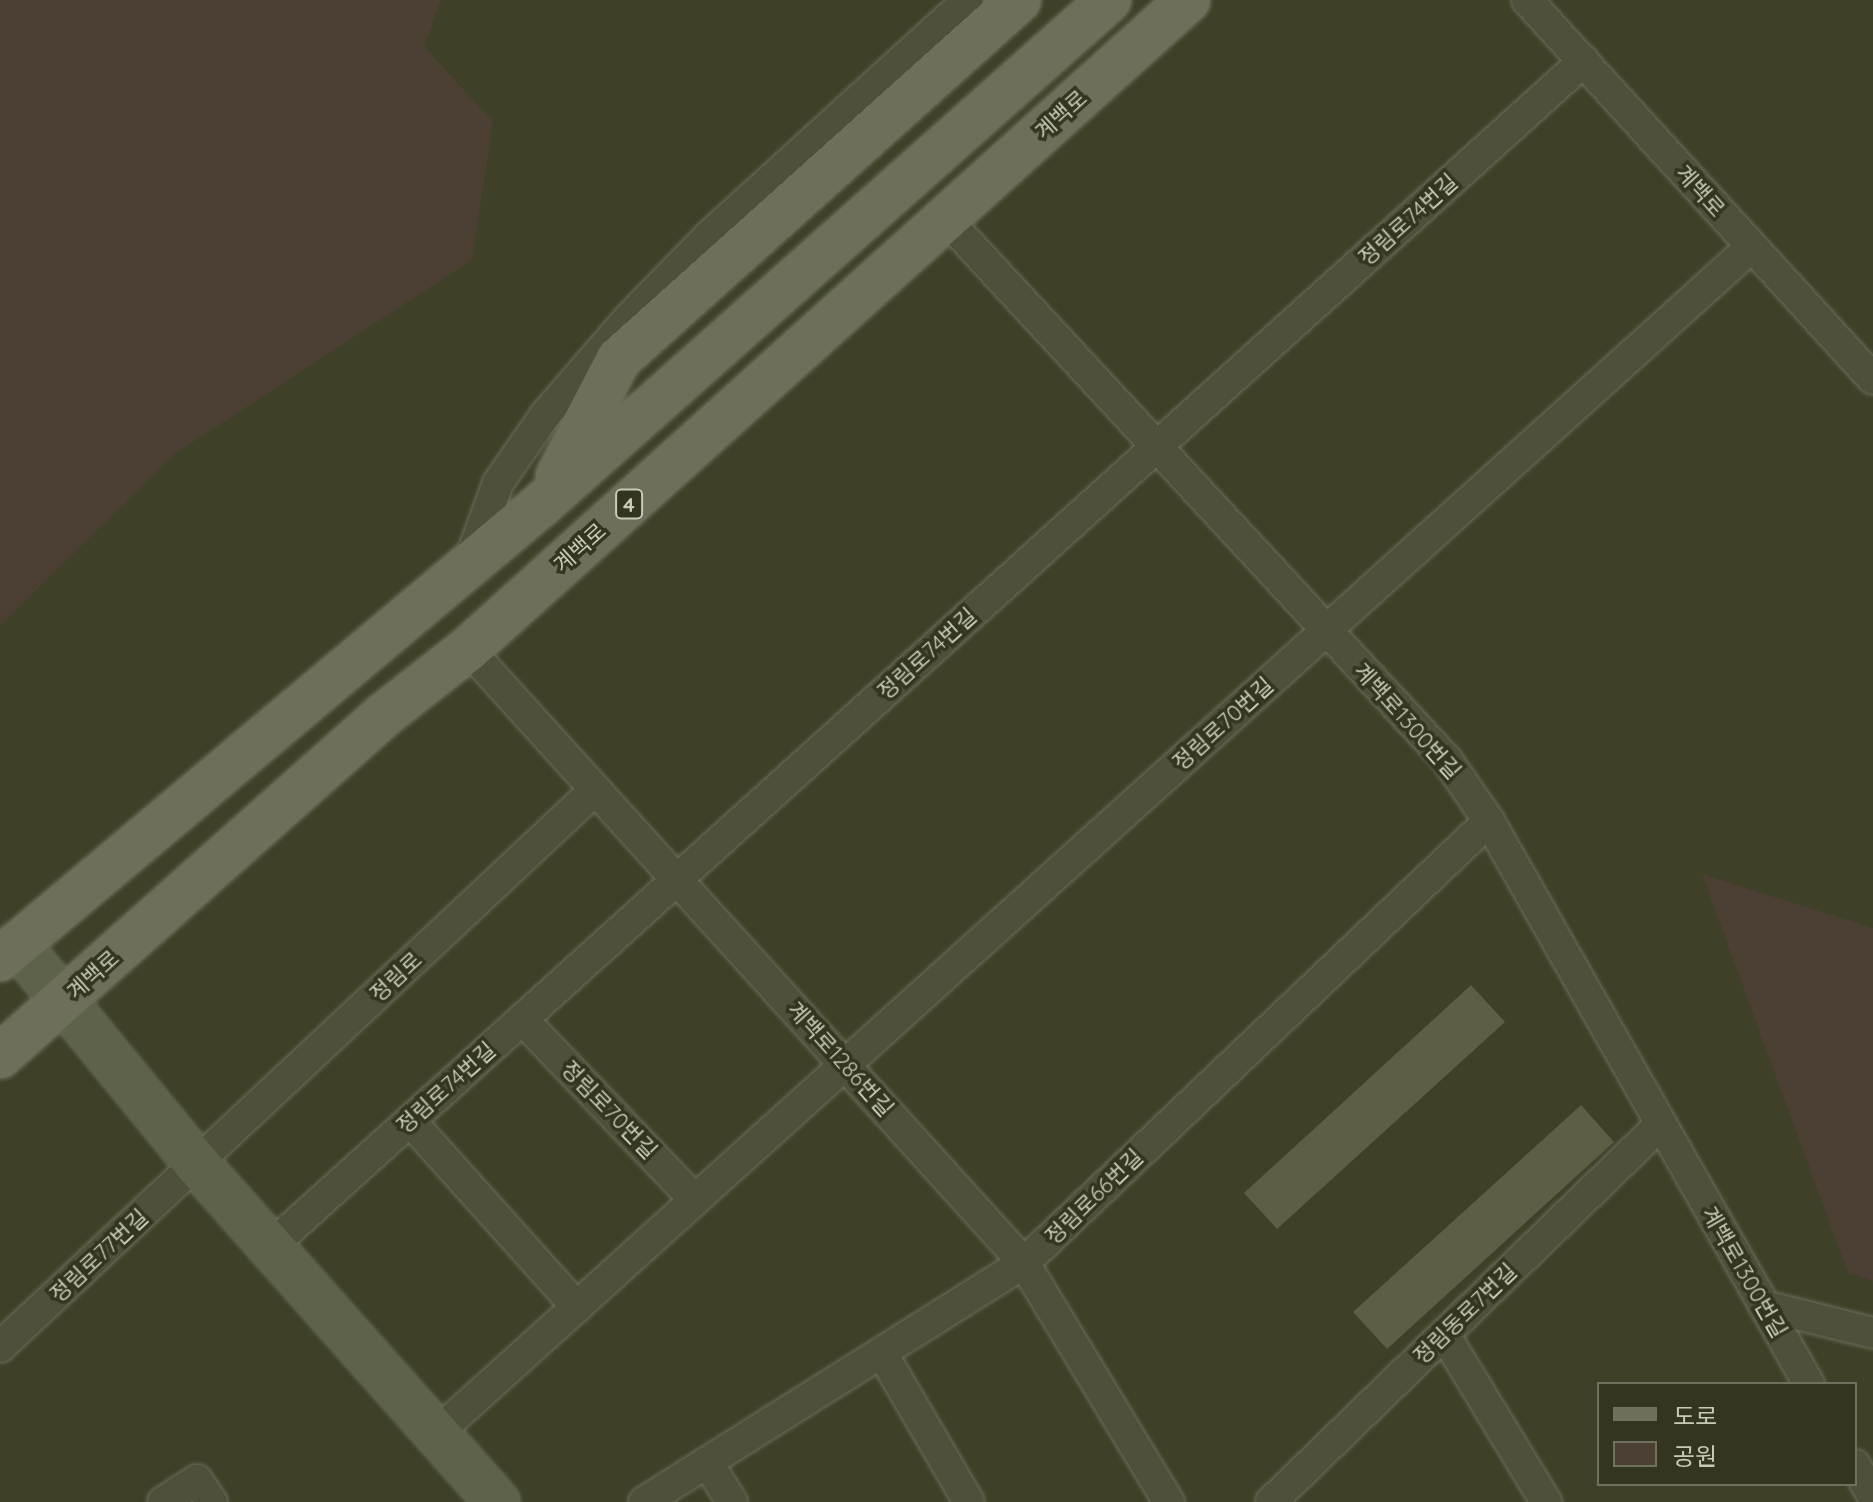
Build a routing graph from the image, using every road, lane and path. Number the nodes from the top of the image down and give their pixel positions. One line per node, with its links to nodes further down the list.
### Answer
1 (1019, 0): 5 (main road)
2 (1109, 0): 11 (main road)
3 (1188, 0): 7 (main road, 계백로 / 4)
4 (1527, 0): 6 (street, 계백로)
5 (973, 11): 11 (main road); 12 (street)
6 (1584, 61): 8 (street, 계백로); 10 (street, 정림로74번길)
7 (946, 219): 10 (street, 계백로1300번길); 14 (main road, 계백로 / 4)
8 (1750, 248): 9 (street, 계백로); 13 (street, 정림로70번길)
9 (1873, 379)
10 (1158, 446): 13 (street, 계백로1300번길); 17 (street, 정림로74번길)
11 (543, 503): 12 (main road)
12 (470, 560): 18 (main road)
13 (1325, 631): 16 (street, 계백로1300번길); 22 (street, 정림로70번길)
14 (468, 649): 15 (street, 계백로1286번길); 19 (main road, 계백로 / 4)
15 (595, 790): 17 (street, 계백로1286번길); 25 (street, 정림로)
16 (1489, 821): 24 (street, 계백로1300번길); 28 (street, 정림로66번길)
17 (677, 880): 20 (street, 정림로74번길); 22 (street, 계백로1286번길)
18 (8, 951): 19 (main road)
19 (63, 1002): 21 (main road, 계백로 / 4); 25 (main road)
20 (522, 1019): 23 (street, 정림로74번길); 26 (street, 정림로70번길)
21 (0, 1056)
22 (845, 1065): 26 (street, 정림로70번길); 28 (street, 계백로1286번길)
23 (410, 1121): 27 (street, 정림로74번길); 30 (street)
24 (1659, 1126): 29 (street, 계백로1300번길); 32 (street, 정림동로7번길)
25 (198, 1165): 27 (main road); 33 (street, 정림로77번길)
26 (695, 1200): 30 (street, 정림로70번길)
27 (270, 1247): 36 (main road)
28 (1024, 1263): 34 (street, 정림로66번길); 46 (street, 계백로1286번길)
29 (1764, 1306): 31 (street); 35 (street, 계백로1300번길)
30 (577, 1307): 36 (street, 정림로70번길)
31 (1873, 1333)
32 (1444, 1334): 47 (street, 정림동로7번길); 48 (street)
33 (0, 1347)
34 (883, 1355): 37 (street, 정림로66번길); 45 (street)
35 (1808, 1382)
36 (439, 1431): 42 (main road)
37 (707, 1462): 43 (street, 정림로66번길); 44 (street)
38 (1857, 1468): 39 (street)
39 (1873, 1496)
40 (163, 1502): 41 (street)
41 (212, 1502)
42 (497, 1502)
43 (644, 1502)
44 (732, 1502)
45 (969, 1502)
46 (1169, 1502)
47 (1271, 1502)
48 (1546, 1502)

